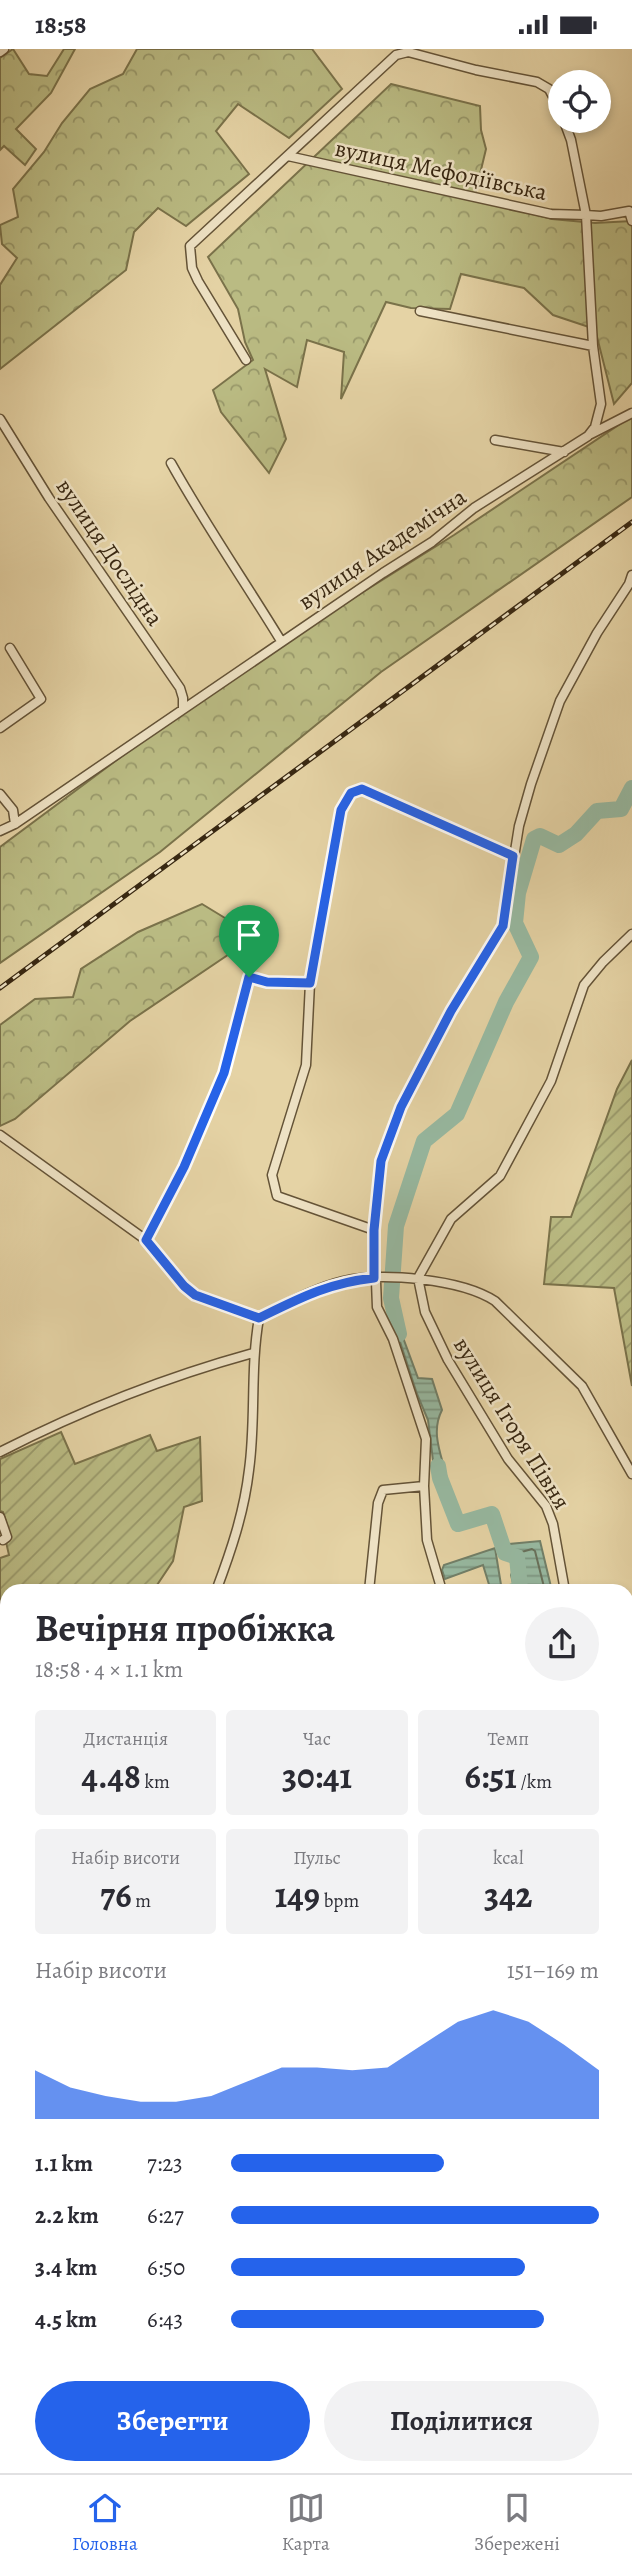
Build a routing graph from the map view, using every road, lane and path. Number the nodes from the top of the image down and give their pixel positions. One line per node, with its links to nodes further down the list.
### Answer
1 (548, 88): 3 (street)
2 (568, 133): 5 (street)
3 (288, 156): 5 (street, вулиця Мефодіївська); 9 (street)
4 (630, 210): 5 (street, вулиця Мефодіївська); 6 (street)
5 (586, 215): 8 (street)
6 (632, 221)
7 (420, 311): 8 (street)
8 (593, 345): 12 (street)
9 (246, 360)
10 (632, 413): 12 (street, вулиця Академічна)
11 (0, 419): 19 (street, вулиця Дослідна)
12 (588, 436): 14 (street, вулиця Академічна)
13 (495, 440): 14 (street)
14 (564, 452): 17 (street, вулиця Академічна)
15 (171, 463): 17 (street)
16 (632, 575): 28 (street)
17 (281, 641): 20 (street, вулиця Академічна)
18 (10, 648): 22 (street)
19 (182, 693): 20 (street); 21 (street)
20 (196, 700): 21 (street, вулиця Академічна)
21 (183, 708): 25 (street, вулиця Академічна)
22 (0, 728)
23 (0, 794): 24 (street)
24 (10, 806): 25 (street); 26 (street)
25 (34, 810): 26 (street, вулиця Академічна)
26 (15, 824): 27 (street, вулиця Академічна)
27 (0, 831)
28 (513, 856): 30 (street); 32 (street)
29 (632, 934): 34 (street)
30 (310, 983): 32 (street); 33 (street)
31 (0, 1135): 33 (street)
32 (374, 1230): 35 (street)
33 (146, 1240): 36 (street)
34 (418, 1278): 35 (street); 39 (street); 46 (street, вулиця Ігоря Півня)
35 (376, 1279): 36 (street); 40 (street)
36 (259, 1318): 37 (street)
37 (253, 1353): 38 (street); 43 (street)
38 (0, 1453)
39 (632, 1473)
40 (424, 1486): 44 (street); 45 (street)
41 (0, 1517): 42 (street)
42 (0, 1534)
43 (218, 1584)
44 (370, 1584)
45 (440, 1584)
46 (564, 1584)

